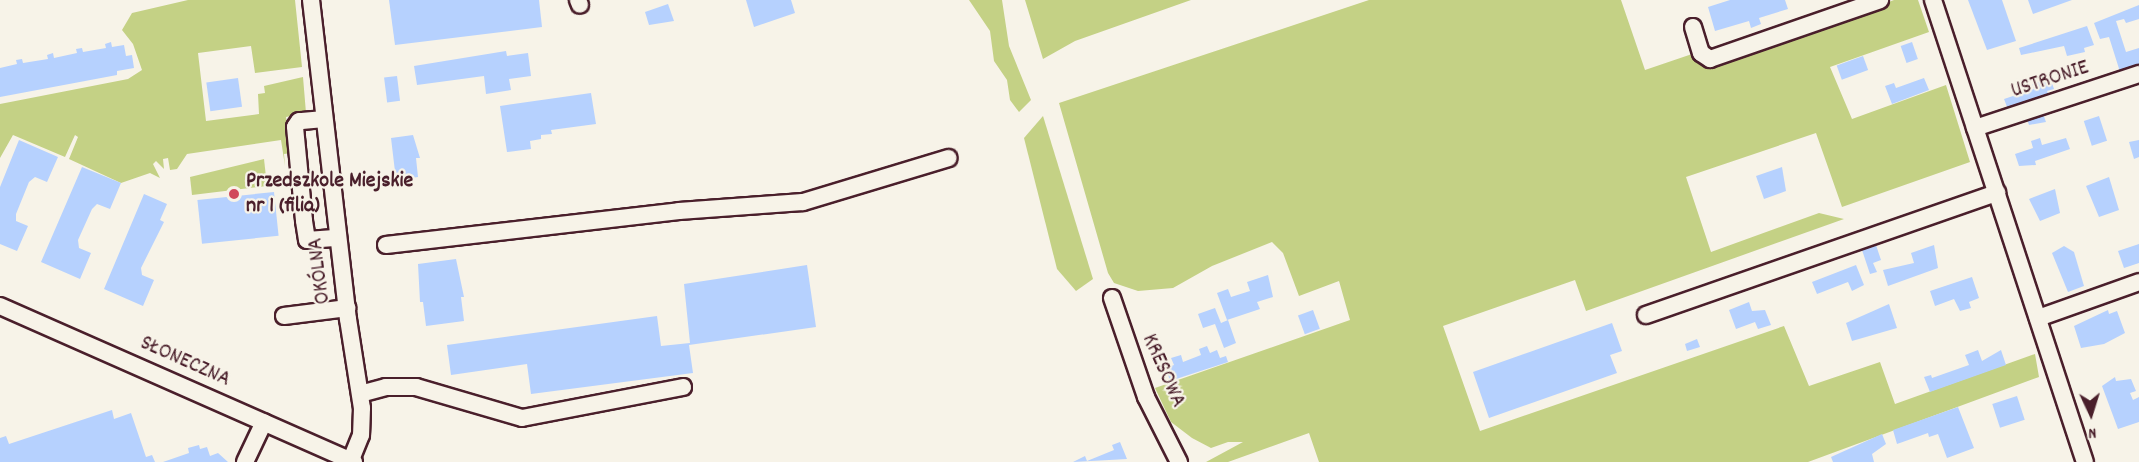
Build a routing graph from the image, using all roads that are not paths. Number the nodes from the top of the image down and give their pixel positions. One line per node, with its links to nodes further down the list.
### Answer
1 (311, 0): 6 (street, OKÓLNA)
2 (1880, 0): 4 (street)
3 (1933, 0): 7 (street)
4 (1693, 27)
5 (2139, 74): 7 (street, USTRONIE)
6 (324, 119): 10 (street, OKÓLNA); 10 (street)
7 (1976, 128): 9 (street)
8 (949, 158): 11 (street)
9 (1997, 194): 16 (street); 18 (street)
10 (338, 238): 15 (street, OKÓLNA)
11 (386, 244)
12 (2139, 282): 18 (street)
13 (1112, 298): 23 (street, KRESOWA)
14 (0, 306): 21 (street, SŁONECZNA)
15 (346, 308): 17 (street); 20 (street, OKÓLNA)
16 (1646, 315)
17 (284, 316)
18 (2038, 318): 25 (street)
19 (683, 387): 20 (street)
20 (360, 394): 22 (street, OKÓLNA)
21 (264, 422): 22 (street, SŁONECZNA); 24 (street)
22 (352, 461)
23 (1179, 461)
24 (245, 462)
25 (2085, 462)

